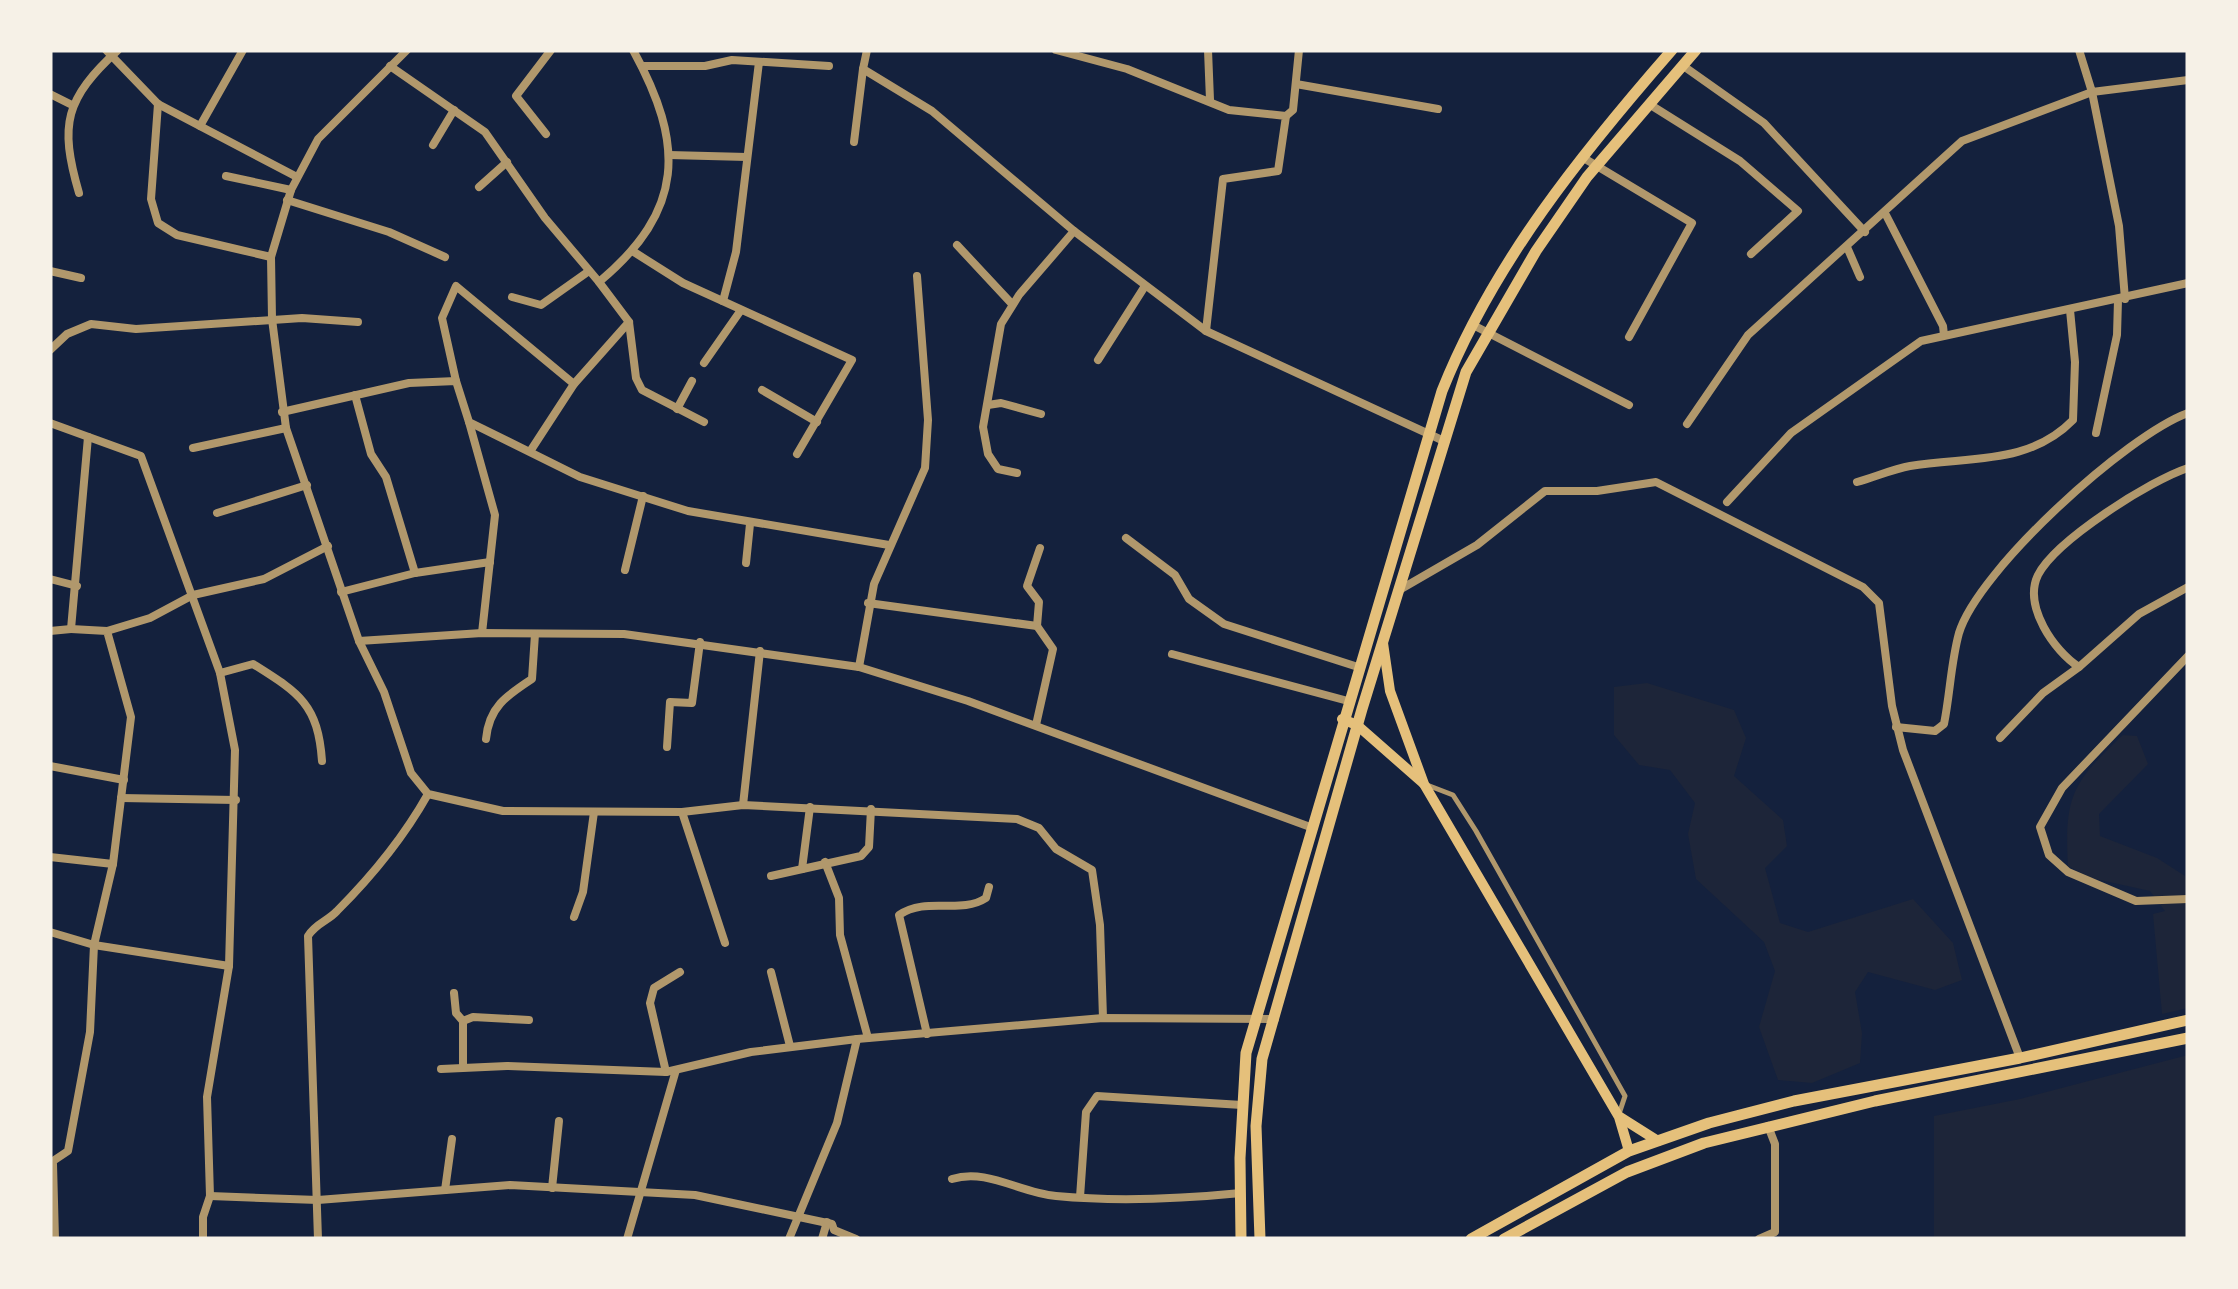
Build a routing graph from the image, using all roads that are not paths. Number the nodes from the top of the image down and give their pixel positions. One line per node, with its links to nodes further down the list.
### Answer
1 (243, 50): 30 (street)
2 (408, 50): 15 (street)
3 (551, 50): 31 (street)
4 (633, 50): 16 (street)
5 (868, 50): 18 (street)
6 (1056, 50): 23 (street)
7 (1208, 50): 23 (street)
8 (1299, 50): 20 (street)
9 (1672, 50): 36 (main road)
10 (1696, 50): 14 (main road)
11 (2078, 50): 21 (street)
12 (112, 52): 24 (street); 26 (street)
13 (760, 62): 16 (street); 17 (street); 35 (street)
14 (1682, 65): 25 (main road); 47 (street)
15 (390, 66): 27 (street); 40 (street)
16 (642, 66): 34 (street)
17 (829, 66)
18 (862, 69): 32 (street); 46 (street)
19 (2188, 80): 21 (street)
20 (1296, 84): 28 (street); 29 (street)
21 (2092, 92): 45 (street); 63 (street)
22 (50, 94): 26 (street)
23 (1210, 100): 29 (street)
24 (158, 104): 30 (street); 52 (street)
25 (1648, 104): 38 (main road); 51 (street)
26 (72, 105): 43 (street)
27 (454, 110): 33 (street); 37 (street)
28 (1438, 110)
29 (1286, 116): 72 (street)
30 (200, 126): 40 (street)
31 (546, 134)
32 (854, 142)
33 (433, 145)
34 (670, 155): 35 (street); 50 (street)
35 (747, 156): 64 (street)
36 (1582, 157): 38 (street); 71 (main road)
37 (507, 162): 41 (street); 54 (street)
38 (1596, 166): 73 (main road); 75 (street)
39 (226, 176): 42 (street)
40 (297, 177): 42 (street)
41 (479, 187)
42 (290, 190): 44 (street)
43 (79, 193)
44 (288, 200): 52 (street); 53 (street)
45 (1886, 214): 47 (street); 74 (street)
46 (1074, 231): 61 (street); 65 (street)
47 (1865, 232): 49 (street)
48 (957, 244): 65 (street)
49 (1847, 246): 58 (street); 94 (street)
50 (634, 252): 59 (street); 64 (street)
51 (1750, 254)
52 (271, 257): 68 (street)
53 (445, 257)
54 (589, 270): 59 (street); 62 (street)
55 (50, 271): 57 (street)
56 (917, 276): 112 (street)
57 (81, 278)
58 (1860, 278)
59 (599, 282): 70 (street)
60 (2188, 283): 63 (street)
61 (1145, 286): 72 (street); 77 (street)
62 (512, 297)
63 (2122, 300): 67 (street); 97 (street)
64 (723, 301): 66 (street)
65 (1012, 304): 84 (street)
66 (741, 310): 78 (street); 92 (street)
67 (2070, 310): 74 (street); 105 (street)
68 (272, 319): 69 (street); 76 (street); 87 (street)
69 (358, 322)
70 (629, 322): 81 (street); 86 (street)
71 (1472, 324): 73 (street); 96 (main road)
72 (1206, 331): 96 (street)
73 (1488, 333): 85 (street); 99 (main road)
74 (1944, 335): 108 (street)
75 (1629, 338)
76 (50, 350)
77 (1098, 360)
78 (704, 363)
79 (456, 381): 81 (street); 83 (street); 90 (street)
80 (692, 382): 86 (street)
81 (574, 384): 101 (street)
82 (762, 390): 92 (street)
83 (355, 395): 87 (street); 118 (street)
84 (988, 405): 89 (street); 104 (street)
85 (1629, 405)
86 (677, 409): 91 (street)
87 (282, 412): 95 (street)
88 (2188, 413): 146 (street)
89 (1042, 414)
90 (469, 422): 101 (street); 115 (street)
91 (704, 422)
92 (817, 422): 102 (street)
93 (50, 423): 98 (street)
94 (1687, 424)
95 (286, 428): 100 (street); 106 (street)
96 (1428, 434): 99 (street); 139 (main road)
97 (2096, 434)
98 (88, 437): 120 (street); 124 (street)
99 (1444, 442): 122 (main road)
100 (193, 448)
101 (531, 450): 107 (street)
102 (797, 454)
103 (2188, 468): 140 (street)
104 (1017, 473)
105 (1858, 482)
106 (306, 485): 109 (street); 113 (street)
107 (643, 496): 110 (street); 117 (street)
108 (1727, 502)
109 (217, 513)
110 (750, 524): 112 (street); 116 (street)
111 (1126, 538): 139 (street)
112 (889, 545): 125 (street)
113 (328, 546): 123 (street); 124 (street)
114 (1040, 548): 126 (street)
115 (490, 562): 118 (street); 130 (street)
116 (746, 563)
117 (625, 570)
118 (415, 573): 123 (street)
119 (50, 578): 120 (street)
120 (77, 586): 127 (street)
121 (2188, 586): 140 (street)
122 (1401, 589): 133 (main road); 146 (street)
123 (341, 592): 132 (street)
124 (193, 595): 129 (street); 141 (street)
125 (868, 603): 126 (street); 138 (street)
126 (1037, 626): 144 (street)
127 (71, 628): 128 (street); 129 (street)
128 (50, 631)
129 (106, 631): 152 (street)
130 (482, 633): 131 (street); 132 (street)
131 (535, 634): 134 (street); 148 (street)
132 (358, 641): 154 (street)
133 (1383, 641): 145 (main road); 153 (main road)
134 (700, 642): 135 (street); 149 (street)
135 (760, 651): 138 (street); 157 (street)
136 (1172, 654): 142 (street)
137 (2188, 656): 170 (street)
138 (858, 667): 144 (street)
139 (1358, 667): 142 (main road)
140 (2079, 667): 147 (street)
141 (220, 673): 150 (street); 156 (street)
142 (1348, 701): 143 (main road)
143 (1342, 719): 145 (main road); 162 (main road)
144 (1036, 725): 162 (street)
145 (1357, 725): 153 (main road); 163 (main road)
146 (1896, 727): 190 (street)
147 (2000, 738)
148 (486, 739)
149 (667, 747)
150 (322, 761)
151 (50, 766): 152 (street)
152 (124, 780): 155 (street)
153 (1424, 784): 195 (main road); 195 (street)
154 (428, 794): 160 (street); 209 (street)
155 (121, 798): 156 (street); 166 (street)
156 (236, 800): 175 (street)
157 (742, 805): 158 (street); 161 (street)
158 (810, 807): 159 (street); 167 (street)
159 (871, 809): 165 (street); 180 (street)
160 (594, 812): 161 (street); 171 (street)
161 (682, 812): 173 (street)
162 (1312, 828): 163 (street); 179 (main road)
163 (1330, 833): 181 (main road)
164 (50, 857): 166 (street)
165 (825, 862): 167 (street); 186 (street)
166 (113, 864): 174 (street)
167 (802, 869): 168 (street)
168 (771, 876)
169 (988, 886): 185 (street)
170 (2188, 899)
171 (574, 917)
172 (50, 932): 174 (street)
173 (725, 942)
174 (94, 945): 175 (street); 201 (street)
175 (229, 966): 207 (street)
176 (680, 972): 193 (street)
177 (771, 972): 189 (street)
178 (454, 993): 184 (street)
179 (1256, 1016): 180 (street); 181 (street); 194 (main road)
180 (1103, 1018): 185 (street)
181 (1276, 1019): 220 (main road)
182 (529, 1020): 184 (street)
183 (2188, 1020): 190 (main road)
184 (463, 1021): 191 (street)
185 (927, 1034): 186 (street)
186 (868, 1038): 188 (street)
187 (2188, 1038): 197 (main road)
188 (857, 1039): 189 (street); 210 (street)
189 (790, 1046): 193 (street)
190 (2020, 1058): 199 (main road)
191 (463, 1068): 192 (street); 193 (street)
192 (441, 1069)
193 (671, 1071): 205 (street)
194 (1242, 1105): 206 (main road); 208 (street)
195 (1619, 1116): 199 (main road); 200 (main road)
196 (559, 1121): 203 (street)
197 (1768, 1126): 222 (main road); 223 (street)
198 (452, 1139): 204 (street)
199 (1658, 1140): 200 (main road)
200 (1629, 1151): 221 (main road)
201 (52, 1163): 212 (street)
202 (952, 1178): 208 (street)
203 (552, 1188): 204 (street); 205 (street)
204 (445, 1190): 209 (street)
205 (638, 1192): 210 (street); 215 (street)
206 (1242, 1194): 208 (street); 219 (main road)
207 (210, 1196): 209 (street); 213 (street)
208 (1080, 1197)
209 (318, 1200): 214 (street)
210 (800, 1214): 211 (street); 216 (street)
211 (826, 1222): 217 (street); 218 (street)
212 (55, 1239)
213 (203, 1239)
214 (318, 1239)
215 (626, 1239)
216 (789, 1239)
217 (822, 1239)
218 (856, 1239)
219 (1242, 1239)
220 (1260, 1239)
221 (1471, 1239)
222 (1504, 1239)
223 (1760, 1239)

